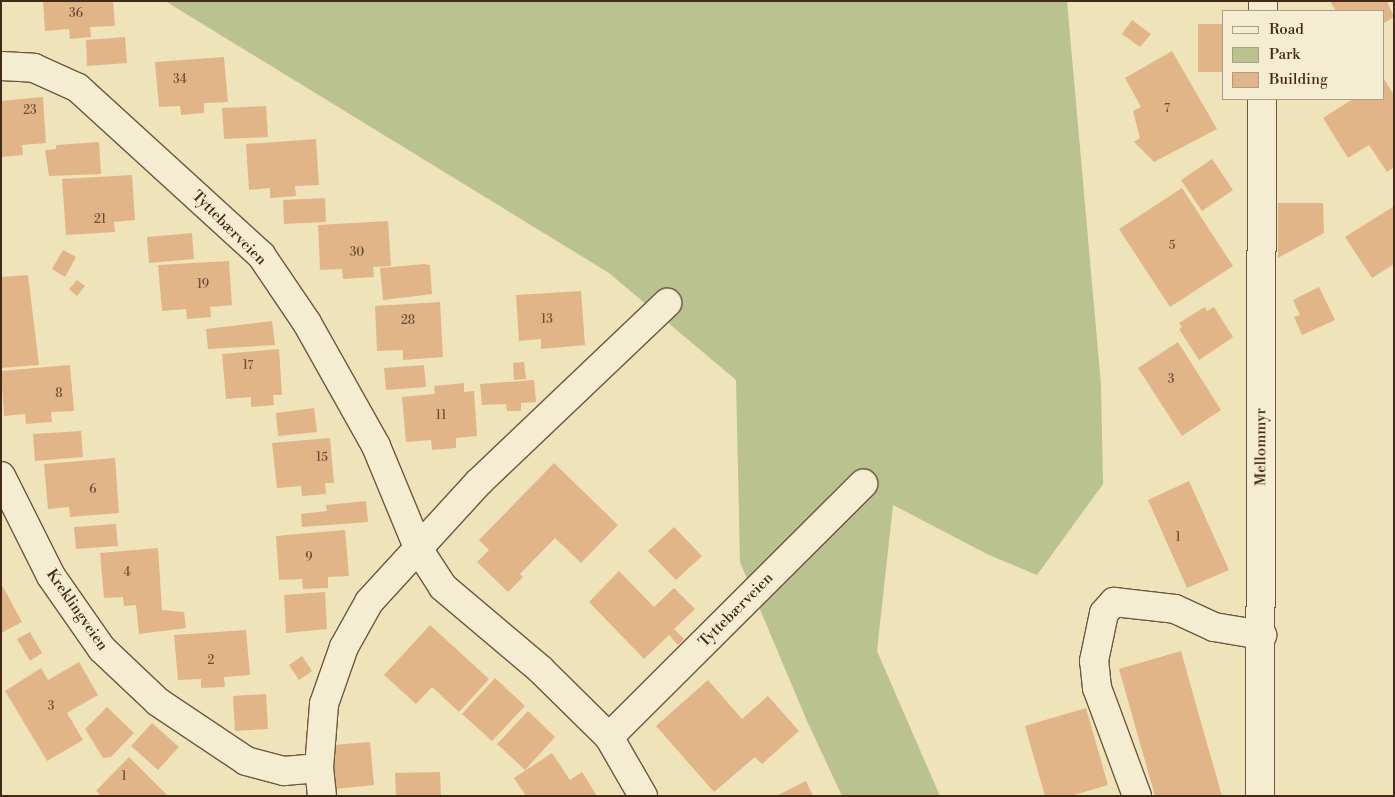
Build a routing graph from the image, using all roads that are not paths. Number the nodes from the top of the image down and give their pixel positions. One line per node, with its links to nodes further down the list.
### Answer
1 (1, 66): 6 (street, Tyttebærveien)
2 (1262, 100): 7 (street, Mellommyr)
3 (667, 303): 6 (street)
4 (1, 476): 9 (street, Kreklingveien)
5 (863, 484): 8 (street, Tyttebærveien)
6 (419, 550): 8 (street, Tyttebærveien); 9 (street)
7 (1262, 635): 10 (street); 13 (street, Mellommyr)
8 (610, 737): 12 (street, Tyttebærveien)
9 (319, 768): 11 (street)
10 (1135, 795)
11 (322, 796)
12 (643, 796)
13 (1260, 796)

